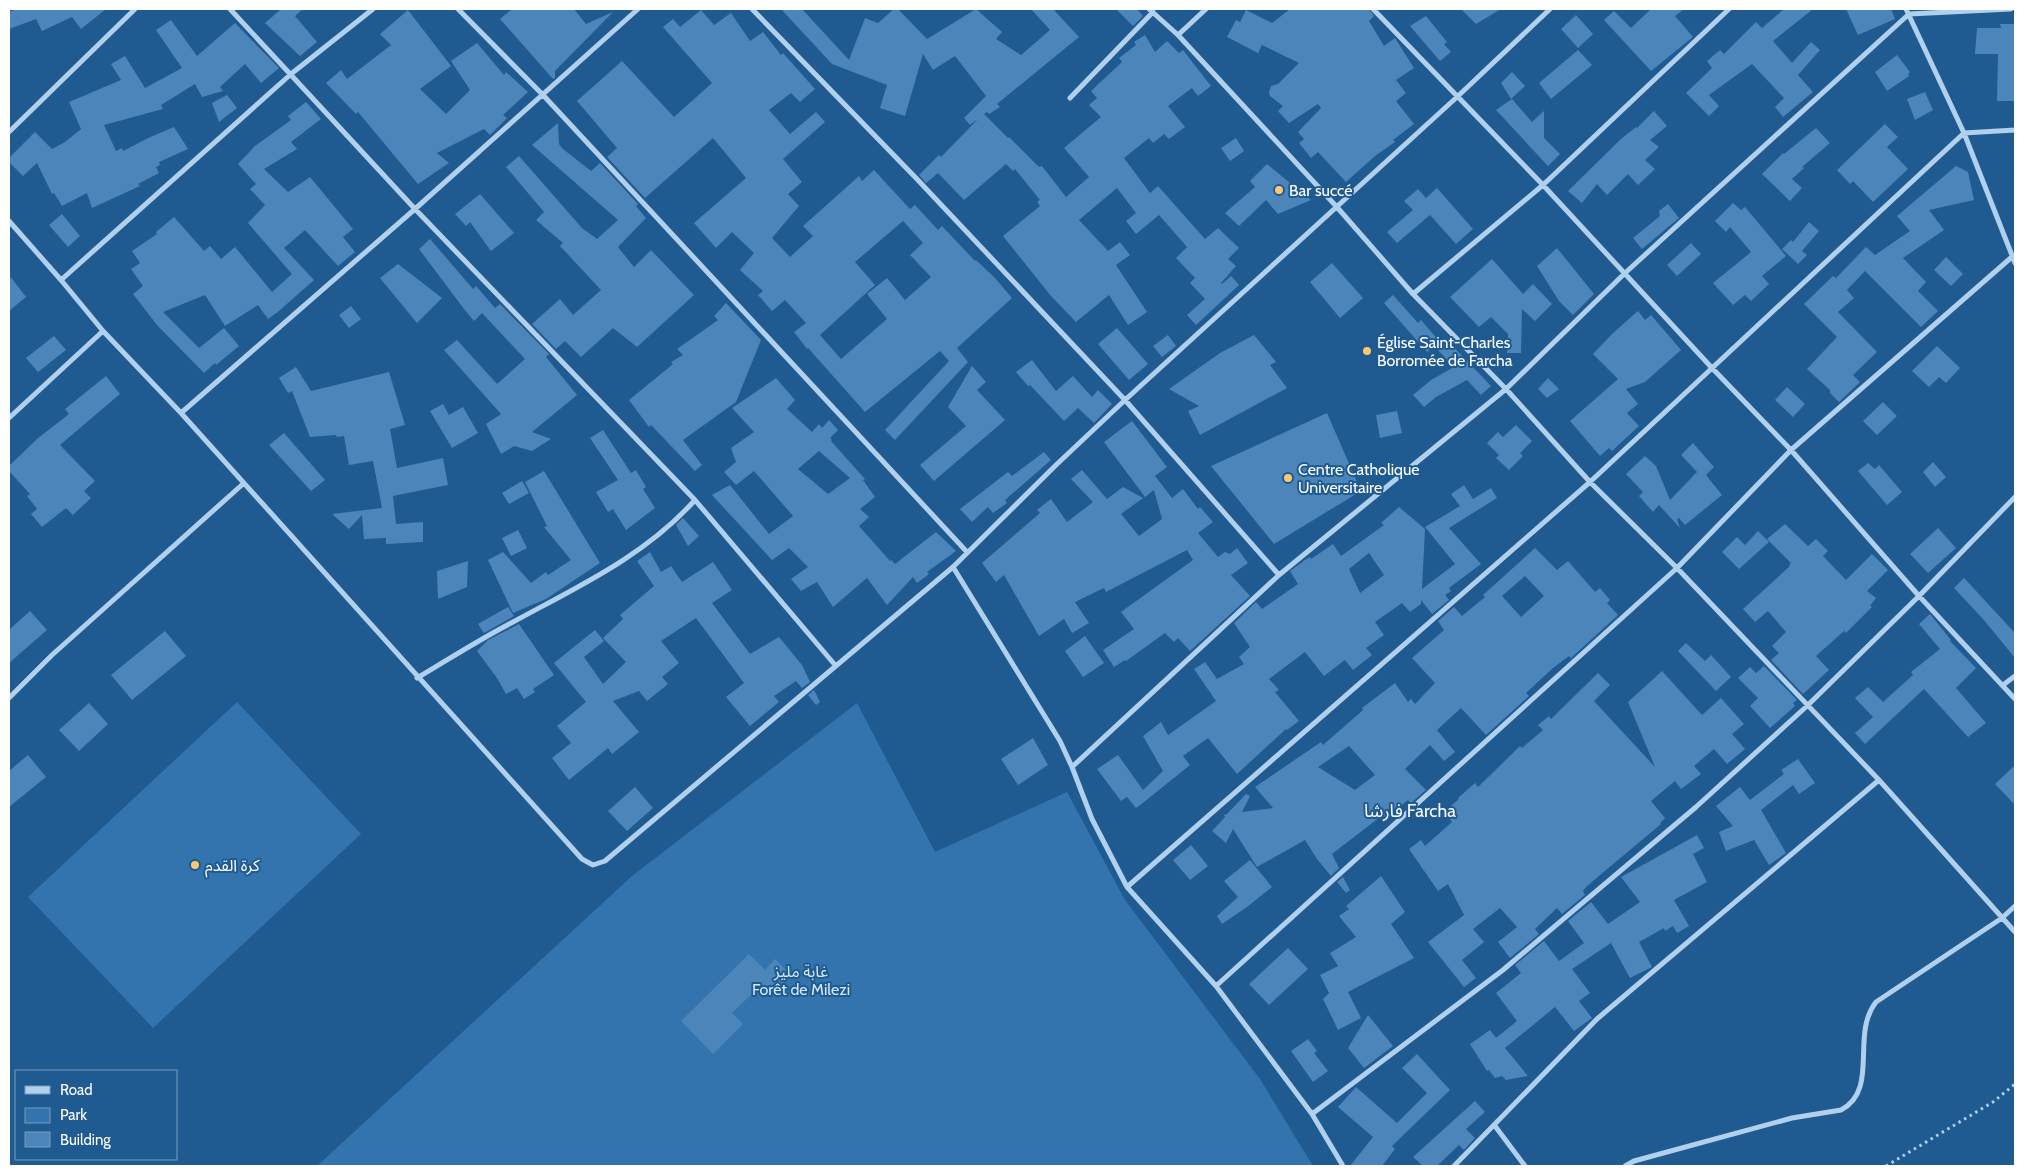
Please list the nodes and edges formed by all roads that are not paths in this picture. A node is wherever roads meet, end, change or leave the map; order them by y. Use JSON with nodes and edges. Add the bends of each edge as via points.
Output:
{"nodes":[{"id":1,"x":135,"y":9,"type":"edge"},
{"id":2,"x":230,"y":9,"type":"edge"},
{"id":3,"x":373,"y":9,"type":"edge"},
{"id":4,"x":458,"y":9,"type":"edge"},
{"id":5,"x":638,"y":9,"type":"edge"},
{"id":6,"x":752,"y":9,"type":"edge"},
{"id":7,"x":1206,"y":9,"type":"edge"},
{"id":8,"x":1373,"y":9,"type":"edge"},
{"id":9,"x":1550,"y":9,"type":"edge"},
{"id":10,"x":1729,"y":9,"type":"edge"},
{"id":11,"x":1906,"y":9,"type":"edge"},
{"id":12,"x":2011,"y":9,"type":"edge"},
{"id":13,"x":1151,"y":11,"type":"edge"},
{"id":14,"x":1909,"y":14,"type":"junction"},
{"id":15,"x":1178,"y":35,"type":"junction"},
{"id":16,"x":291,"y":74,"type":"junction"},
{"id":17,"x":543,"y":95,"type":"junction"},
{"id":18,"x":1457,"y":97,"type":"junction"},
{"id":19,"x":1070,"y":98,"type":"dead end"},
{"id":20,"x":2015,"y":130,"type":"edge"},
{"id":21,"x":9,"y":132,"type":"edge"},
{"id":22,"x":1964,"y":133,"type":"junction"},
{"id":23,"x":1543,"y":185,"type":"junction"},
{"id":24,"x":1336,"y":206,"type":"junction"},
{"id":25,"x":414,"y":209,"type":"junction"},
{"id":26,"x":9,"y":221,"type":"edge"},
{"id":27,"x":2014,"y":256,"type":"edge"},
{"id":28,"x":2015,"y":263,"type":"edge"},
{"id":29,"x":1624,"y":274,"type":"junction"},
{"id":30,"x":61,"y":280,"type":"junction"},
{"id":31,"x":1413,"y":294,"type":"junction"},
{"id":32,"x":103,"y":331,"type":"junction"},
{"id":33,"x":1712,"y":368,"type":"junction"},
{"id":34,"x":1506,"y":390,"type":"junction"},
{"id":35,"x":1125,"y":400,"type":"junction"},
{"id":36,"x":181,"y":413,"type":"junction"},
{"id":37,"x":9,"y":418,"type":"edge"},
{"id":38,"x":1792,"y":450,"type":"junction"},
{"id":39,"x":1590,"y":482,"type":"junction"},
{"id":40,"x":244,"y":483,"type":"junction"},
{"id":41,"x":2015,"y":497,"type":"edge"},
{"id":42,"x":695,"y":500,"type":"junction"},
{"id":43,"x":967,"y":552,"type":"junction"},
{"id":44,"x":952,"y":568,"type":"junction"},
{"id":45,"x":1677,"y":568,"type":"junction"},
{"id":46,"x":1279,"y":575,"type":"junction"},
{"id":47,"x":1919,"y":596,"type":"junction"},
{"id":48,"x":835,"y":665,"type":"junction"},
{"id":49,"x":2015,"y":676,"type":"edge"},
{"id":50,"x":417,"y":678,"type":"junction"},
{"id":51,"x":2003,"y":685,"type":"junction"},
{"id":52,"x":9,"y":698,"type":"edge"},
{"id":53,"x":2015,"y":699,"type":"edge"},
{"id":54,"x":1807,"y":706,"type":"junction"},
{"id":55,"x":1072,"y":767,"type":"junction"},
{"id":56,"x":1879,"y":780,"type":"junction"},
{"id":57,"x":1127,"y":887,"type":"junction"},
{"id":58,"x":2015,"y":906,"type":"edge"},
{"id":59,"x":2002,"y":918,"type":"junction"},
{"id":60,"x":2015,"y":932,"type":"edge"},
{"id":61,"x":1216,"y":986,"type":"junction"},
{"id":62,"x":1312,"y":1114,"type":"junction"},
{"id":63,"x":1495,"y":1126,"type":"junction"},
{"id":64,"x":1343,"y":1166,"type":"edge"},
{"id":65,"x":1454,"y":1166,"type":"edge"},
{"id":66,"x":1525,"y":1166,"type":"edge"},
{"id":67,"x":1625,"y":1166,"type":"edge"}],
"edges":[{"from":1,"to":21,"type":"street"},
{"from":2,"to":16,"type":"street"},
{"from":3,"to":16,"type":"street"},
{"from":4,"to":17,"type":"street"},
{"from":5,"to":17,"type":"street"},
{"from":6,"to":35,"type":"street"},
{"from":7,"to":15,"type":"street"},
{"from":8,"to":18,"type":"street"},
{"from":9,"to":18,"type":"street"},
{"from":10,"to":23,"type":"street"},
{"from":11,"to":14,"type":"street"},
{"from":12,"to":14,"type":"street"},
{"from":13,"to":15,"type":"street"},
{"from":13,"to":19,"type":"street"},
{"from":14,"to":22,"type":"street"},
{"from":14,"to":29,"type":"street"},
{"from":15,"to":24,"type":"street"},
{"from":16,"to":25,"type":"street"},
{"from":16,"to":30,"type":"street"},
{"from":17,"to":25,"type":"street"},
{"from":17,"to":43,"type":"street"},
{"from":18,"to":23,"type":"street"},
{"from":18,"to":24,"type":"street"},
{"from":20,"to":22,"type":"street"},
{"from":22,"to":27,"type":"street"},
{"from":22,"to":33,"type":"street"},
{"from":23,"to":29,"type":"street"},
{"from":23,"to":31,"type":"street"},
{"from":24,"to":31,"type":"street"},
{"from":24,"to":35,"type":"street"},
{"from":25,"to":36,"type":"street"},
{"from":25,"to":42,"type":"street"},
{"from":26,"to":30,"type":"street"},
{"from":27,"to":28,"type":"street"},
{"from":27,"to":38,"type":"street"},
{"from":29,"to":33,"type":"street"},
{"from":29,"to":34,"type":"street"},
{"from":30,"to":32,"type":"street"},
{"from":31,"to":34,"type":"street"},
{"from":32,"to":36,"type":"street"},
{"from":32,"to":37,"type":"street"},
{"from":33,"to":38,"type":"street"},
{"from":33,"to":39,"type":"street"},
{"from":34,"to":39,"type":"street"},
{"from":34,"to":46,"type":"street"},
{"from":35,"to":43,"type":"street"},
{"from":35,"to":46,"type":"street"},
{"from":36,"to":40,"type":"street"},
{"from":38,"to":45,"type":"street"},
{"from":38,"to":47,"type":"street"},
{"from":39,"to":45,"type":"street"},
{"from":39,"to":57,"type":"street"},
{"from":40,"to":50,"type":"street"},
{"from":40,"to":52,"type":"street","via":[[52,655]]},
{"from":41,"to":47,"type":"street"},
{"from":42,"to":48,"type":"street"},
{"from":42,"to":50,"type":"street","via":[[654,539],[606,572]]},
{"from":43,"to":44,"type":"street"},
{"from":44,"to":48,"type":"street"},
{"from":44,"to":55,"type":"street","via":[[1050,722]]},
{"from":45,"to":54,"type":"street"},
{"from":45,"to":61,"type":"street"},
{"from":46,"to":55,"type":"street"},
{"from":47,"to":51,"type":"street"},
{"from":47,"to":54,"type":"street"},
{"from":48,"to":50,"type":"street","via":[[605,861],[593,865],[582,859]]},
{"from":49,"to":51,"type":"street"},
{"from":51,"to":53,"type":"street"},
{"from":54,"to":56,"type":"street"},
{"from":54,"to":62,"type":"street","via":[[1696,807],[1503,970]]},
{"from":55,"to":57,"type":"street","via":[[1092,820]]},
{"from":56,"to":59,"type":"street"},
{"from":56,"to":63,"type":"street","via":[[1597,1019]]},
{"from":57,"to":61,"type":"street"},
{"from":58,"to":59,"type":"street"},
{"from":59,"to":60,"type":"street"},
{"from":59,"to":67,"type":"street","via":[[1876,1002],[1866,1018],[1863,1079],[1857,1095],[1848,1106],[1761,1126]]},
{"from":61,"to":62,"type":"street"},
{"from":62,"to":64,"type":"street"},
{"from":63,"to":65,"type":"street"},
{"from":63,"to":66,"type":"street"}]}
